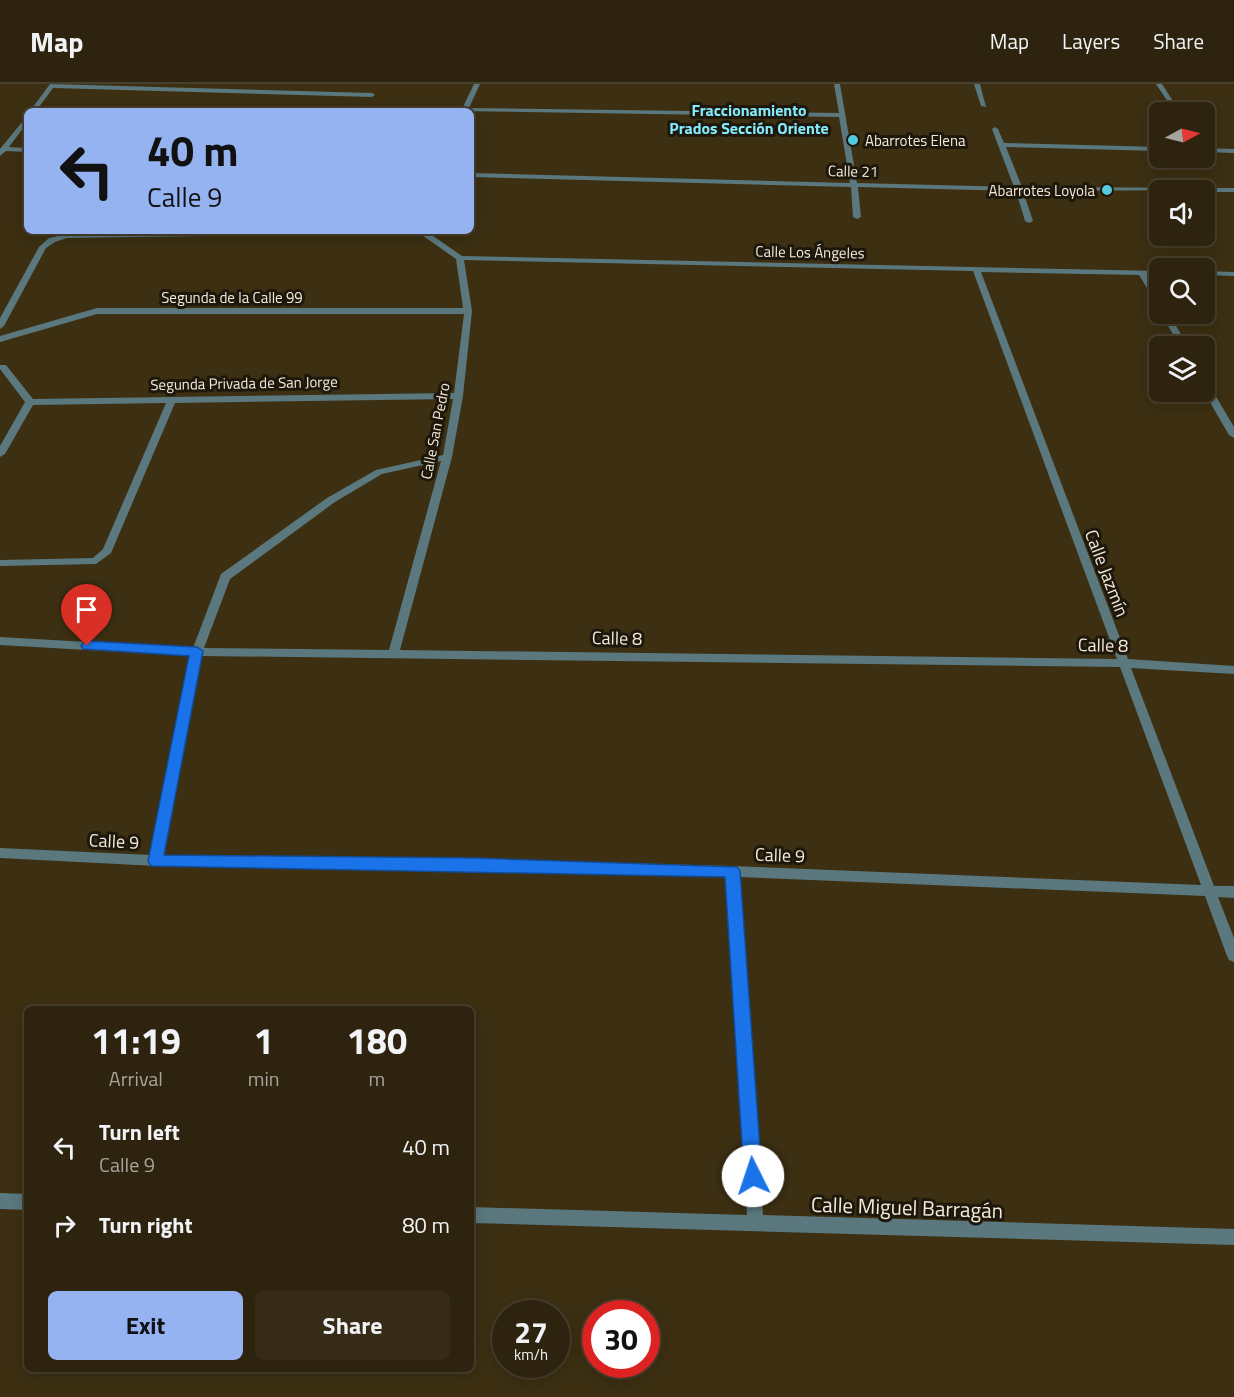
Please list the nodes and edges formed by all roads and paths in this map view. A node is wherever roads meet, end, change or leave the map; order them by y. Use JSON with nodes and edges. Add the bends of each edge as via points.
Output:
{"nodes":[{"id":1,"x":477,"y":84,"type":"edge"},
{"id":2,"x":837,"y":84,"type":"edge"},
{"id":3,"x":977,"y":84,"type":"edge"},
{"id":4,"x":1159,"y":84,"type":"edge"},
{"id":5,"x":52,"y":85,"type":"edge"},
{"id":6,"x":236,"y":87,"type":"edge"},
{"id":7,"x":372,"y":95,"type":"dead end"},
{"id":8,"x":1171,"y":102,"type":"edge"},
{"id":9,"x":984,"y":106,"type":"dead end"},
{"id":10,"x":35,"y":108,"type":"edge"},
{"id":11,"x":466,"y":108,"type":"edge"},
{"id":12,"x":474,"y":110,"type":"edge"},
{"id":13,"x":842,"y":115,"type":"junction"},
{"id":14,"x":24,"y":122,"type":"edge"},
{"id":15,"x":995,"y":129,"type":"dead end"},
{"id":16,"x":1002,"y":145,"type":"junction"},
{"id":17,"x":1149,"y":149,"type":"edge"},
{"id":18,"x":24,"y":150,"type":"edge"},
{"id":19,"x":1215,"y":150,"type":"edge"},
{"id":20,"x":1234,"y":151,"type":"edge"},
{"id":21,"x":2,"y":152,"type":"edge"},
{"id":22,"x":474,"y":175,"type":"edge"},
{"id":23,"x":854,"y":184,"type":"junction"},
{"id":24,"x":1019,"y":189,"type":"junction"},
{"id":25,"x":1234,"y":190,"type":"edge"},
{"id":26,"x":857,"y":217,"type":"dead end"},
{"id":27,"x":1029,"y":220,"type":"dead end"},
{"id":28,"x":209,"y":234,"type":"edge"},
{"id":29,"x":425,"y":234,"type":"edge"},
{"id":30,"x":460,"y":258,"type":"junction"},
{"id":31,"x":975,"y":269,"type":"junction"},
{"id":32,"x":1142,"y":273,"type":"junction"},
{"id":33,"x":1149,"y":273,"type":"edge"},
{"id":34,"x":1215,"y":273,"type":"edge"},
{"id":35,"x":1234,"y":274,"type":"edge"},
{"id":36,"x":1149,"y":285,"type":"edge"},
{"id":37,"x":468,"y":311,"type":"junction"},
{"id":38,"x":0,"y":326,"type":"edge"},
{"id":39,"x":0,"y":339,"type":"edge"},
{"id":40,"x":3,"y":367,"type":"dead end"},
{"id":41,"x":458,"y":396,"type":"junction"},
{"id":42,"x":172,"y":399,"type":"junction"},
{"id":43,"x":30,"y":402,"type":"junction"},
{"id":44,"x":1215,"y":402,"type":"edge"},
{"id":45,"x":1234,"y":435,"type":"edge"},
{"id":46,"x":0,"y":454,"type":"edge"},
{"id":47,"x":447,"y":457,"type":"junction"},
{"id":48,"x":0,"y":563,"type":"edge"},
{"id":49,"x":0,"y":641,"type":"edge"},
{"id":50,"x":197,"y":651,"type":"junction"},
{"id":51,"x":394,"y":653,"type":"junction"},
{"id":52,"x":1124,"y":663,"type":"junction"},
{"id":53,"x":1234,"y":670,"type":"edge"},
{"id":54,"x":0,"y":853,"type":"edge"},
{"id":55,"x":156,"y":861,"type":"junction"},
{"id":56,"x":732,"y":871,"type":"junction"},
{"id":57,"x":1210,"y":891,"type":"junction"},
{"id":58,"x":1234,"y":892,"type":"edge"},
{"id":59,"x":1234,"y":956,"type":"edge"},
{"id":60,"x":0,"y":1201,"type":"edge"},
{"id":61,"x":24,"y":1202,"type":"edge"},
{"id":62,"x":474,"y":1215,"type":"edge"},
{"id":63,"x":756,"y":1223,"type":"junction"},
{"id":64,"x":1234,"y":1237,"type":"edge"}],
"edges":[{"from":1,"to":11,"type":"street"},
{"from":2,"to":13,"type":"street"},
{"from":3,"to":9,"type":"street"},
{"from":4,"to":8,"type":"street"},
{"from":5,"to":6,"type":"street"},
{"from":5,"to":10,"type":"street"},
{"from":6,"to":7,"type":"street"},
{"from":12,"to":13,"type":"street"},
{"from":13,"to":23,"type":"street"},
{"from":14,"to":21,"type":"street"},
{"from":15,"to":16,"type":"street"},
{"from":16,"to":17,"type":"street"},
{"from":16,"to":24,"type":"street"},
{"from":18,"to":21,"type":"street"},
{"from":19,"to":20,"type":"street"},
{"from":22,"to":23,"type":"street","name":"Calle 21"},
{"from":23,"to":24,"type":"street","name":"Calle 21"},
{"from":23,"to":26,"type":"street"},
{"from":24,"to":25,"type":"street","name":"Calle 21"},
{"from":24,"to":27,"type":"street"},
{"from":28,"to":38,"type":"street","via":[[67,236],[52,240],[43,247]]},
{"from":29,"to":30,"type":"street"},
{"from":30,"to":31,"type":"street","name":"Calle Los Ángeles"},
{"from":30,"to":37,"type":"street","name":"Calle San Pedro"},
{"from":31,"to":32,"type":"street","name":"Calle Los Ángeles"},
{"from":31,"to":52,"type":"street","name":"Calle Jazmín"},
{"from":32,"to":33,"type":"street","name":"Calle Los Ángeles"},
{"from":32,"to":36,"type":"street"},
{"from":34,"to":35,"type":"street"},
{"from":37,"to":39,"type":"street","name":"Segunda de la Calle 99","via":[[97,311]]},
{"from":37,"to":41,"type":"street","name":"Calle San Pedro"},
{"from":40,"to":43,"type":"street"},
{"from":41,"to":42,"type":"street","name":"Segunda Privada de San Jorge"},
{"from":41,"to":47,"type":"street","name":"Calle San Pedro"},
{"from":42,"to":43,"type":"street","name":"Segunda Privada de San Jorge"},
{"from":42,"to":48,"type":"street","via":[[107,551],[96,561]]},
{"from":43,"to":46,"type":"street"},
{"from":44,"to":45,"type":"street"},
{"from":47,"to":50,"type":"street","via":[[379,472],[331,500],[225,577]]},
{"from":47,"to":51,"type":"street","name":"Calle San Pedro"},
{"from":49,"to":50,"type":"street","name":"Calle 8"},
{"from":50,"to":51,"type":"street","name":"Calle 8"},
{"from":50,"to":55,"type":"street"},
{"from":51,"to":52,"type":"street","name":"Calle 8"},
{"from":52,"to":53,"type":"street","name":"Calle 8"},
{"from":52,"to":57,"type":"street","name":"Calle Jazmín"},
{"from":54,"to":55,"type":"street","name":"Calle 9"},
{"from":55,"to":56,"type":"street","name":"Calle 9"},
{"from":56,"to":57,"type":"street","name":"Calle 9"},
{"from":56,"to":63,"type":"street"},
{"from":57,"to":58,"type":"street","name":"Calle 9"},
{"from":57,"to":59,"type":"street","name":"Calle Jazmín"},
{"from":60,"to":61,"type":"street"},
{"from":62,"to":63,"type":"street","name":"Calle Miguel Barragán"},
{"from":63,"to":64,"type":"street","name":"Calle Miguel Barragán"}]}
